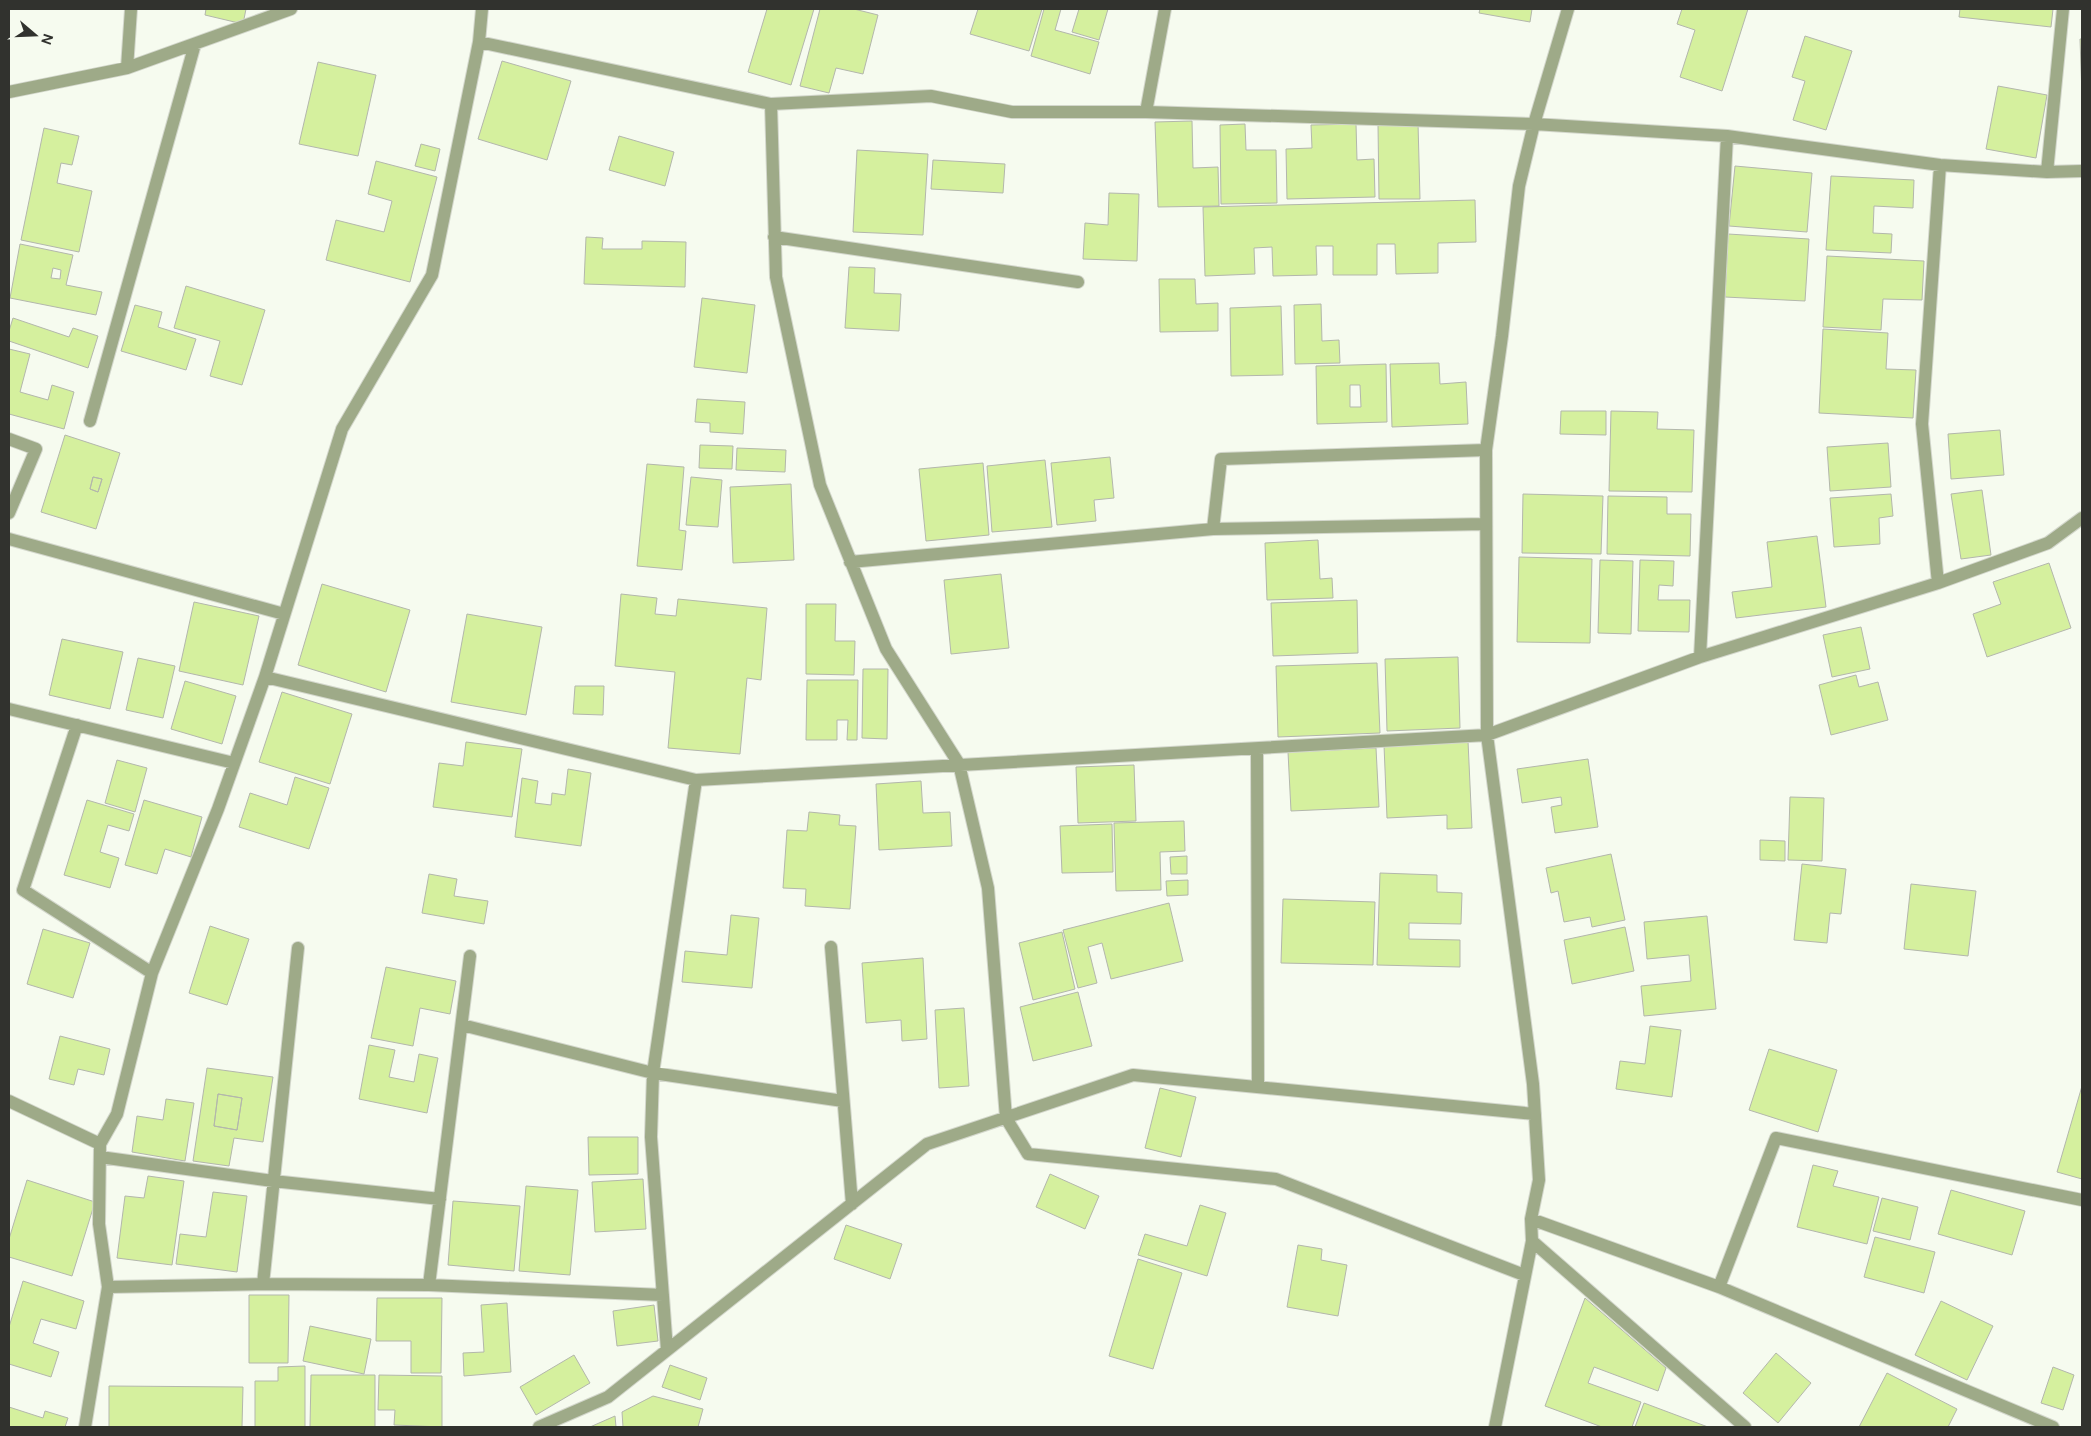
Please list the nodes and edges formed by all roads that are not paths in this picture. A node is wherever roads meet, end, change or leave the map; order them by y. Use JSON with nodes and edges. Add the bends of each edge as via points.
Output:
{"nodes":[{"id":1,"x":131,"y":9,"type":"edge"},
{"id":2,"x":291,"y":9,"type":"edge"},
{"id":3,"x":482,"y":9,"type":"edge"},
{"id":4,"x":1165,"y":9,"type":"edge"},
{"id":5,"x":1568,"y":9,"type":"edge"},
{"id":6,"x":2063,"y":9,"type":"edge"},
{"id":7,"x":479,"y":42,"type":"junction"},
{"id":8,"x":196,"y":44,"type":"junction"},
{"id":9,"x":127,"y":68,"type":"junction"},
{"id":10,"x":9,"y":92,"type":"edge"},
{"id":11,"x":771,"y":104,"type":"junction"},
{"id":12,"x":1146,"y":112,"type":"junction"},
{"id":13,"x":1534,"y":124,"type":"junction"},
{"id":14,"x":1727,"y":136,"type":"junction"},
{"id":15,"x":1940,"y":165,"type":"junction"},
{"id":16,"x":2082,"y":171,"type":"edge"},
{"id":17,"x":2047,"y":172,"type":"junction"},
{"id":18,"x":774,"y":237,"type":"junction"},
{"id":19,"x":1078,"y":282,"type":"dead end"},
{"id":20,"x":90,"y":421,"type":"dead end"},
{"id":21,"x":9,"y":439,"type":"edge"},
{"id":22,"x":1486,"y":450,"type":"junction"},
{"id":23,"x":9,"y":513,"type":"edge"},
{"id":24,"x":2082,"y":518,"type":"edge"},
{"id":25,"x":1485,"y":524,"type":"junction"},
{"id":26,"x":1213,"y":529,"type":"junction"},
{"id":27,"x":9,"y":539,"type":"edge"},
{"id":28,"x":850,"y":562,"type":"junction"},
{"id":29,"x":1938,"y":583,"type":"junction"},
{"id":30,"x":284,"y":614,"type":"junction"},
{"id":31,"x":1700,"y":657,"type":"junction"},
{"id":32,"x":265,"y":678,"type":"junction"},
{"id":33,"x":9,"y":709,"type":"edge"},
{"id":34,"x":77,"y":726,"type":"junction"},
{"id":35,"x":1487,"y":736,"type":"junction"},
{"id":36,"x":1257,"y":749,"type":"junction"},
{"id":37,"x":234,"y":763,"type":"junction"},
{"id":38,"x":959,"y":764,"type":"junction"},
{"id":39,"x":696,"y":780,"type":"junction"},
{"id":40,"x":831,"y":947,"type":"dead end"},
{"id":41,"x":298,"y":948,"type":"dead end"},
{"id":42,"x":470,"y":956,"type":"dead end"},
{"id":43,"x":152,"y":973,"type":"junction"},
{"id":44,"x":462,"y":1025,"type":"junction"},
{"id":45,"x":653,"y":1073,"type":"junction"},
{"id":46,"x":1258,"y":1087,"type":"junction"},
{"id":47,"x":9,"y":1101,"type":"edge"},
{"id":48,"x":843,"y":1101,"type":"junction"},
{"id":49,"x":1535,"y":1114,"type":"junction"},
{"id":50,"x":1006,"y":1118,"type":"junction"},
{"id":51,"x":100,"y":1151,"type":"junction"},
{"id":52,"x":273,"y":1181,"type":"junction"},
{"id":53,"x":440,"y":1199,"type":"junction"},
{"id":54,"x":2082,"y":1200,"type":"edge"},
{"id":55,"x":852,"y":1204,"type":"junction"},
{"id":56,"x":1532,"y":1219,"type":"junction"},
{"id":57,"x":1532,"y":1241,"type":"junction"},
{"id":58,"x":1524,"y":1275,"type":"junction"},
{"id":59,"x":262,"y":1284,"type":"junction"},
{"id":60,"x":429,"y":1285,"type":"junction"},
{"id":61,"x":108,"y":1287,"type":"junction"},
{"id":62,"x":1719,"y":1287,"type":"junction"},
{"id":63,"x":663,"y":1295,"type":"junction"},
{"id":64,"x":667,"y":1350,"type":"junction"},
{"id":65,"x":85,"y":1427,"type":"edge"},
{"id":66,"x":539,"y":1427,"type":"edge"},
{"id":67,"x":1495,"y":1427,"type":"edge"},
{"id":68,"x":1745,"y":1427,"type":"edge"},
{"id":69,"x":2053,"y":1427,"type":"edge"}],
"edges":[{"from":1,"to":9,"type":"street"},
{"from":2,"to":8,"type":"street"},
{"from":3,"to":7,"type":"street"},
{"from":4,"to":12,"type":"street"},
{"from":5,"to":13,"type":"street"},
{"from":6,"to":17,"type":"street"},
{"from":7,"to":11,"type":"street"},
{"from":7,"to":30,"type":"street","via":[[432,275],[342,429]]},
{"from":8,"to":9,"type":"street"},
{"from":8,"to":20,"type":"street"},
{"from":9,"to":10,"type":"street"},
{"from":11,"to":12,"type":"street","via":[[931,96],[1012,112]]},
{"from":11,"to":18,"type":"street"},
{"from":12,"to":13,"type":"street"},
{"from":13,"to":14,"type":"street"},
{"from":13,"to":22,"type":"street","via":[[1519,186]]},
{"from":14,"to":15,"type":"street"},
{"from":14,"to":31,"type":"street"},
{"from":15,"to":17,"type":"street"},
{"from":15,"to":29,"type":"street","via":[[1922,424]]},
{"from":16,"to":17,"type":"street"},
{"from":18,"to":19,"type":"street"},
{"from":18,"to":28,"type":"street","via":[[776,277],[820,485]]},
{"from":21,"to":23,"type":"street","via":[[36,449]]},
{"from":22,"to":25,"type":"street"},
{"from":22,"to":26,"type":"street","via":[[1221,459]]},
{"from":24,"to":29,"type":"street","via":[[2048,544]]},
{"from":25,"to":26,"type":"street"},
{"from":25,"to":35,"type":"street"},
{"from":26,"to":28,"type":"street"},
{"from":27,"to":30,"type":"street"},
{"from":28,"to":38,"type":"street","via":[[886,649]]},
{"from":29,"to":31,"type":"street"},
{"from":30,"to":32,"type":"street"},
{"from":31,"to":35,"type":"street"},
{"from":32,"to":37,"type":"street"},
{"from":32,"to":39,"type":"street"},
{"from":33,"to":34,"type":"street"},
{"from":34,"to":37,"type":"street"},
{"from":34,"to":43,"type":"street","via":[[23,890]]},
{"from":35,"to":36,"type":"street"},
{"from":35,"to":49,"type":"street"},
{"from":36,"to":38,"type":"street"},
{"from":36,"to":46,"type":"street"},
{"from":37,"to":43,"type":"street"},
{"from":38,"to":39,"type":"street"},
{"from":38,"to":50,"type":"street","via":[[988,888]]},
{"from":39,"to":45,"type":"street"},
{"from":40,"to":48,"type":"street"},
{"from":41,"to":52,"type":"street"},
{"from":42,"to":44,"type":"street"},
{"from":43,"to":51,"type":"street","via":[[117,1114]]},
{"from":44,"to":45,"type":"street"},
{"from":44,"to":53,"type":"street"},
{"from":45,"to":48,"type":"street"},
{"from":45,"to":63,"type":"street","via":[[651,1137]]},
{"from":46,"to":49,"type":"street"},
{"from":46,"to":50,"type":"street","via":[[1133,1075]]},
{"from":47,"to":51,"type":"street"},
{"from":48,"to":55,"type":"street"},
{"from":49,"to":56,"type":"street","via":[[1538,1180]]},
{"from":50,"to":55,"type":"street","via":[[927,1144]]},
{"from":50,"to":58,"type":"street","via":[[1028,1154],[1276,1179]]},
{"from":51,"to":52,"type":"street"},
{"from":51,"to":61,"type":"street","via":[[99,1224]]},
{"from":52,"to":53,"type":"street"},
{"from":52,"to":59,"type":"street"},
{"from":53,"to":60,"type":"street"},
{"from":54,"to":62,"type":"street","via":[[1776,1138]]},
{"from":55,"to":64,"type":"street"},
{"from":56,"to":57,"type":"street"},
{"from":56,"to":62,"type":"street"},
{"from":57,"to":58,"type":"street"},
{"from":57,"to":68,"type":"street"},
{"from":58,"to":67,"type":"street"},
{"from":59,"to":60,"type":"street"},
{"from":59,"to":61,"type":"street"},
{"from":60,"to":63,"type":"street"},
{"from":61,"to":65,"type":"street"},
{"from":62,"to":69,"type":"street"},
{"from":63,"to":64,"type":"street"},
{"from":64,"to":66,"type":"street","via":[[608,1397]]}]}
